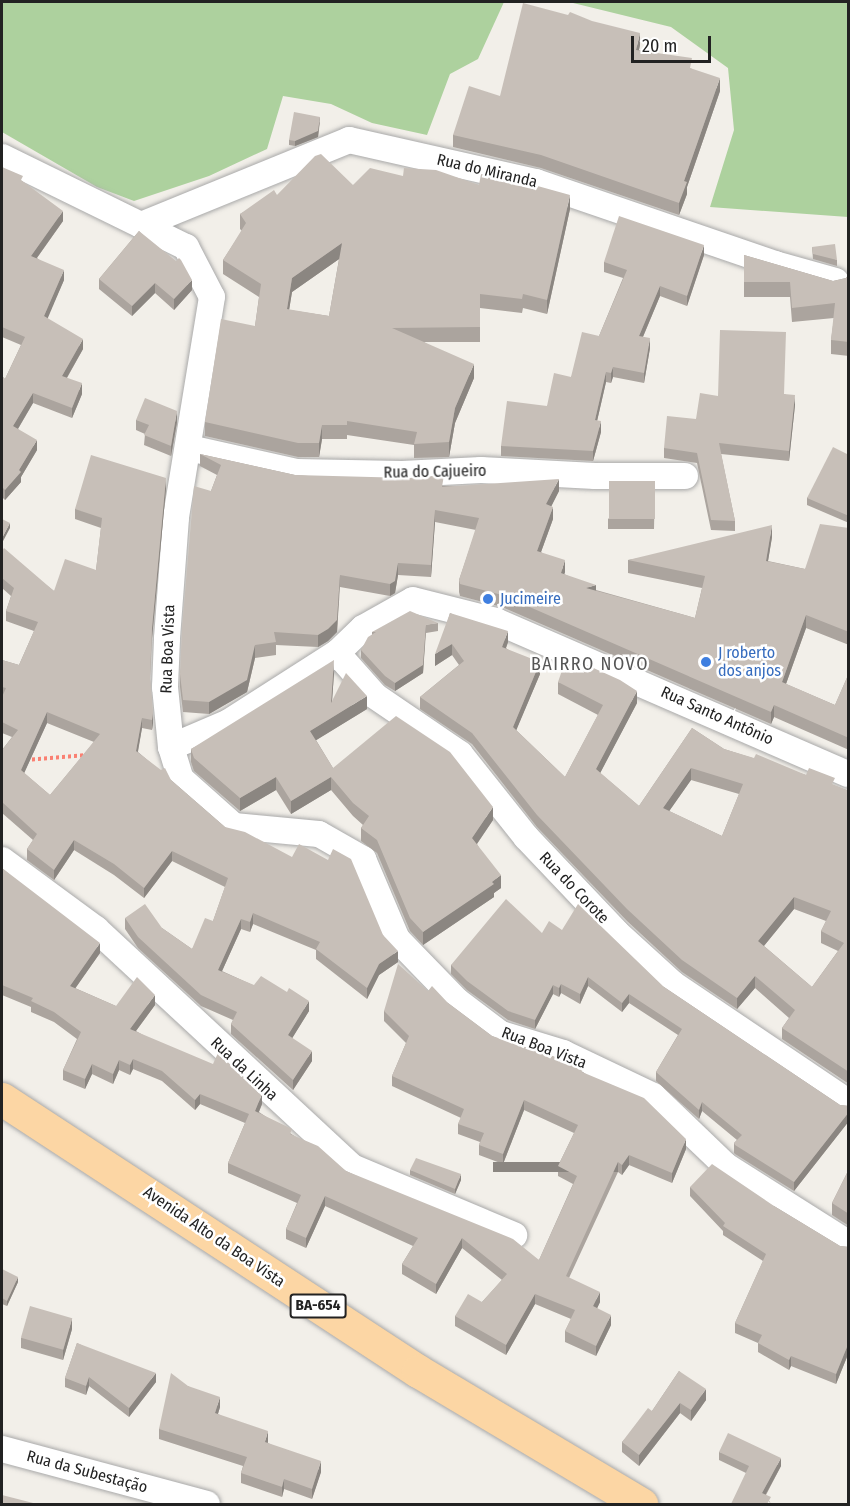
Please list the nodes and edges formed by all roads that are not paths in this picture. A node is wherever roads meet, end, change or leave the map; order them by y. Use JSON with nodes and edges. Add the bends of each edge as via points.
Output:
{"nodes":[{"id":1,"x":2,"y":157,"type":"edge"},
{"id":2,"x":141,"y":225,"type":"junction"},
{"id":3,"x":836,"y":281,"type":"edge"},
{"id":4,"x":189,"y":448,"type":"junction"},
{"id":5,"x":685,"y":476,"type":"dead end"},
{"id":6,"x":337,"y":653,"type":"junction"},
{"id":7,"x":171,"y":747,"type":"junction"},
{"id":8,"x":849,"y":774,"type":"edge"},
{"id":9,"x":2,"y":860,"type":"edge"},
{"id":10,"x":2,"y":1099,"type":"edge"},
{"id":11,"x":843,"y":1099,"type":"edge"},
{"id":12,"x":513,"y":1235,"type":"dead end"},
{"id":13,"x":849,"y":1242,"type":"edge"},
{"id":14,"x":2,"y":1449,"type":"edge"},
{"id":15,"x":207,"y":1504,"type":"edge"},
{"id":16,"x":641,"y":1504,"type":"edge"}],
"edges":[{"from":1,"to":2,"type":"street","name":"Rua Boa Vista"},
{"from":2,"to":3,"type":"street","name":"Rua do Miranda","via":[[349,140],[536,182]]},
{"from":2,"to":4,"type":"street","name":"Rua Boa Vista","via":[[186,247],[212,297]]},
{"from":4,"to":5,"type":"street","name":"Rua do Cajueiro","via":[[296,472],[402,474],[481,470]]},
{"from":4,"to":7,"type":"street","name":"Rua Boa Vista","via":[[176,518],[167,639],[165,687]]},
{"from":6,"to":7,"type":"street","name":"Rua Santo Antônio","via":[[229,722]]},
{"from":6,"to":8,"type":"street","name":"Rua Santo Antônio","via":[[363,628],[413,600],[495,621]]},
{"from":6,"to":11,"type":"street","name":"Rua do Corote","via":[[375,696],[460,754],[526,837],[616,932],[673,984]]},
{"from":7,"to":13,"type":"street","name":"Rua Boa Vista","via":[[181,779],[234,826],[319,834],[363,859],[397,939],[457,1001],[501,1034],[563,1053],[653,1096],[726,1166]]},
{"from":9,"to":12,"type":"street","name":"Rua da Linha","via":[[96,930],[352,1167]]},
{"from":10,"to":16,"type":"main road","name":"Avenida Alto da Boa Vista","number":"BA-654","via":[[418,1371]]},
{"from":14,"to":15,"type":"street","name":"Rua da Subestação"}]}
